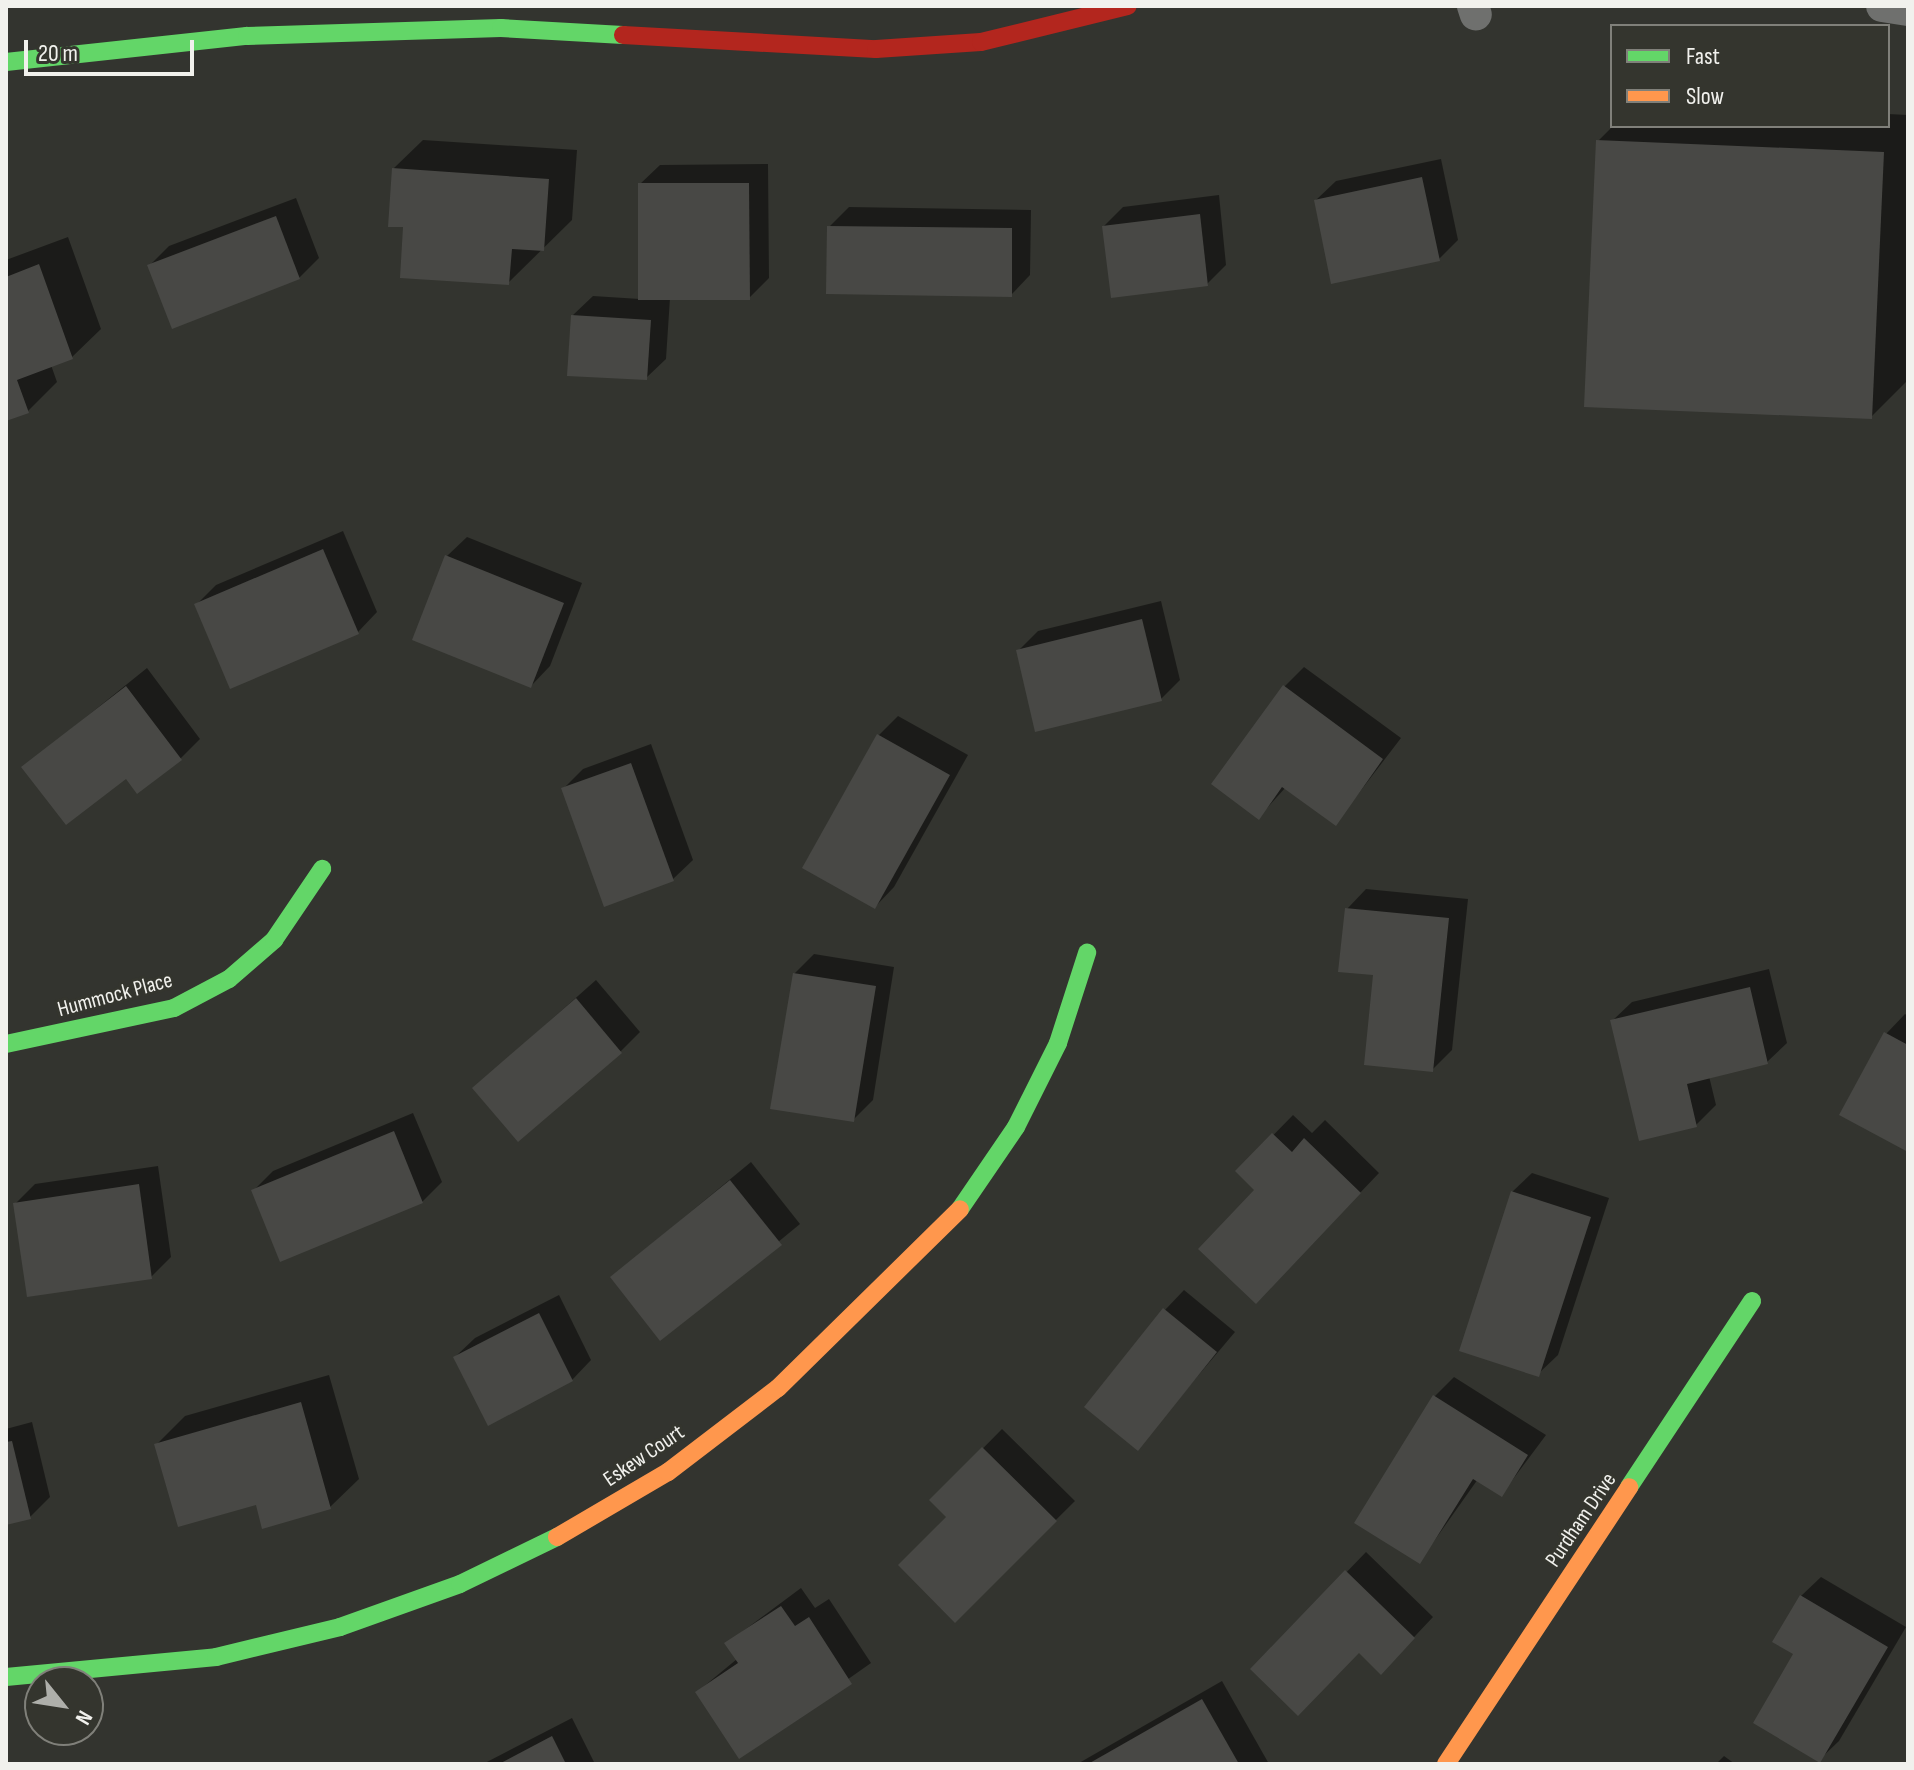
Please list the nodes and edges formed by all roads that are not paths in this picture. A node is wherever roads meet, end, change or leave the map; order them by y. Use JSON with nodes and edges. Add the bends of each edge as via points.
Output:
{"nodes":[{"id":1,"x":1128,"y":6,"type":"edge"},
{"id":2,"x":1882,"y":6,"type":"edge"},
{"id":3,"x":1908,"y":10,"type":"edge"},
{"id":4,"x":6,"y":62,"type":"edge"},
{"id":5,"x":322,"y":869,"type":"dead end"},
{"id":6,"x":1087,"y":953,"type":"dead end"},
{"id":7,"x":6,"y":1044,"type":"edge"},
{"id":8,"x":1752,"y":1301,"type":"dead end"},
{"id":9,"x":6,"y":1677,"type":"edge"},
{"id":10,"x":1446,"y":1764,"type":"edge"}],
"edges":[{"from":1,"to":4,"type":"street","via":[[981,42],[876,49],[501,28],[247,36]]},
{"from":2,"to":3,"type":"lane"},
{"from":5,"to":7,"type":"street","name":"Hummock Place","via":[[274,940],[229,979],[174,1008]]},
{"from":6,"to":9,"type":"street","name":"Eskew Court","via":[[1051,1057],[1016,1127],[962,1206],[858,1316],[668,1472],[575,1529],[460,1584],[340,1627],[216,1657]]},
{"from":8,"to":10,"type":"street","name":"Purdham Drive"}]}
